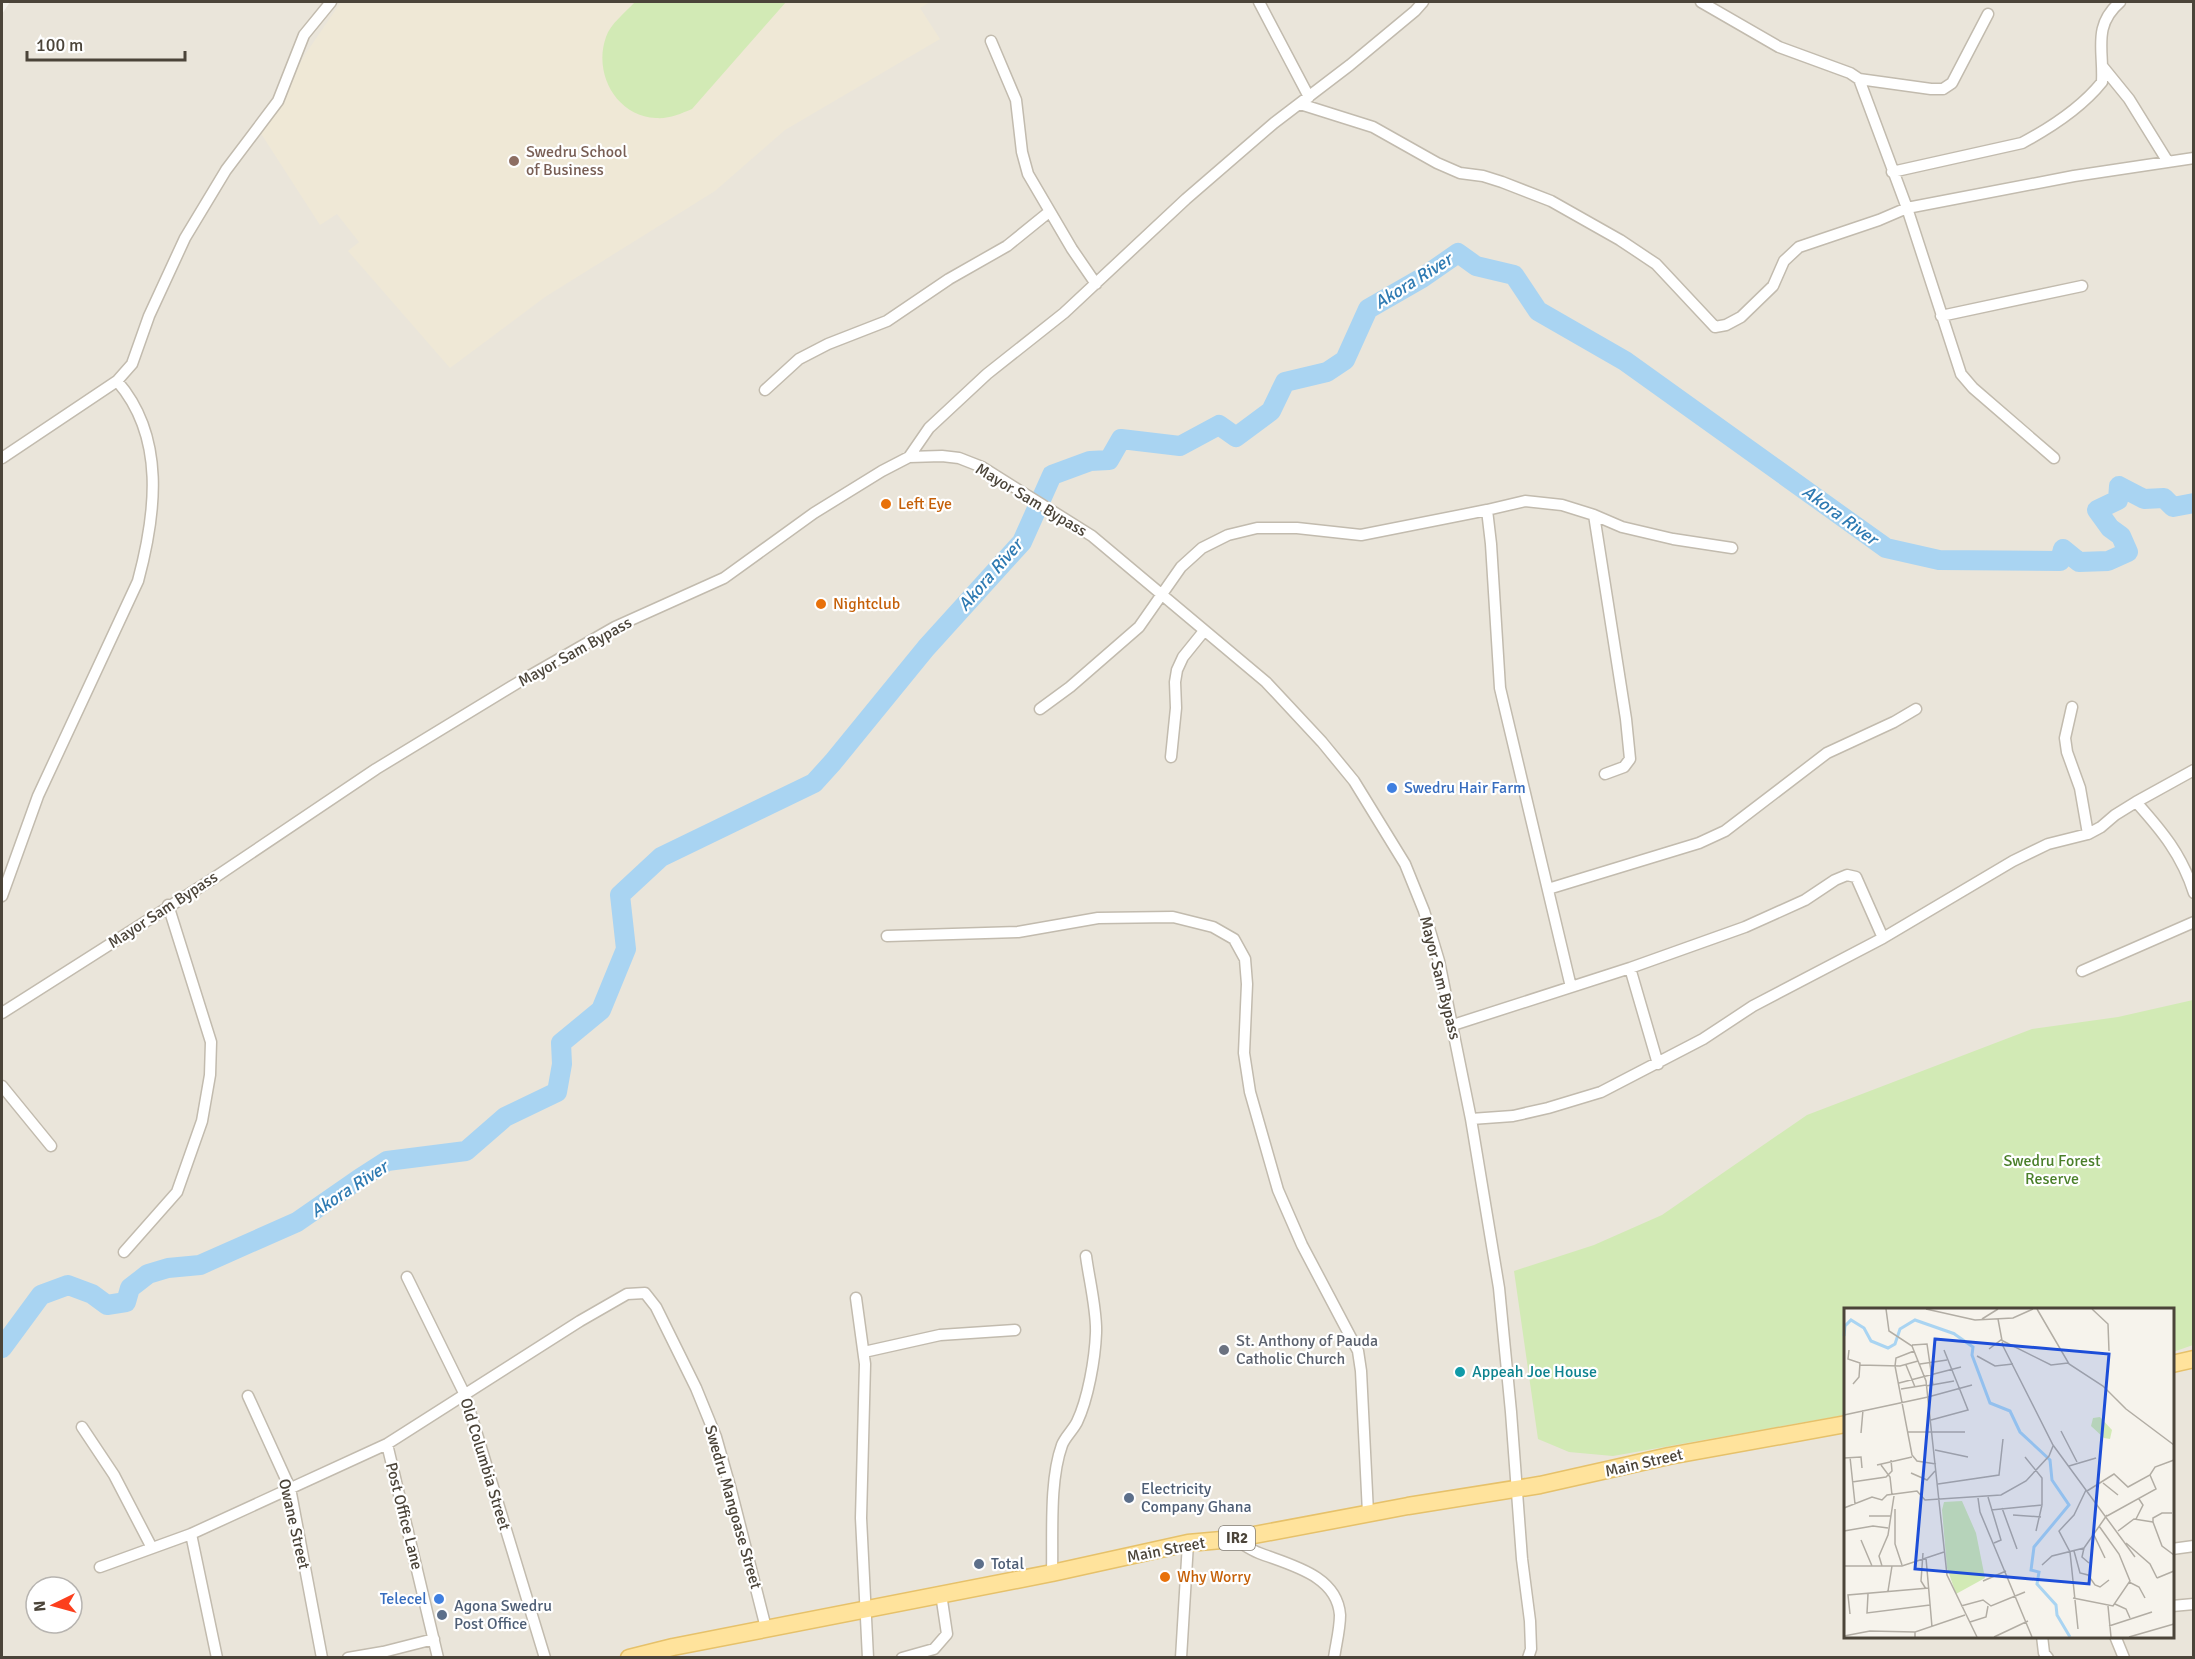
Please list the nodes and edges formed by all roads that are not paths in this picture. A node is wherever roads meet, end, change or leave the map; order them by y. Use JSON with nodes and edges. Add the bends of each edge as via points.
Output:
{"nodes":[{"id":1,"x":331,"y":2,"type":"edge"},
{"id":2,"x":1258,"y":2,"type":"edge"},
{"id":3,"x":1423,"y":2,"type":"edge"},
{"id":4,"x":2120,"y":2,"type":"edge"},
{"id":5,"x":1709,"y":4,"type":"edge"},
{"id":6,"x":1989,"y":14,"type":"dead end"},
{"id":7,"x":991,"y":41,"type":"dead end"},
{"id":8,"x":2103,"y":67,"type":"junction"},
{"id":9,"x":1859,"y":79,"type":"junction"},
{"id":10,"x":1309,"y":97,"type":"junction"},
{"id":11,"x":1300,"y":104,"type":"junction"},
{"id":12,"x":2193,"y":158,"type":"edge"},
{"id":13,"x":2168,"y":162,"type":"junction"},
{"id":14,"x":1892,"y":172,"type":"junction"},
{"id":15,"x":1907,"y":208,"type":"junction"},
{"id":16,"x":1049,"y":212,"type":"junction"},
{"id":17,"x":1096,"y":284,"type":"junction"},
{"id":18,"x":2082,"y":286,"type":"dead end"},
{"id":19,"x":1941,"y":316,"type":"junction"},
{"id":20,"x":117,"y":381,"type":"junction"},
{"id":21,"x":765,"y":390,"type":"dead end"},
{"id":22,"x":909,"y":457,"type":"junction"},
{"id":23,"x":2,"y":458,"type":"edge"},
{"id":24,"x":2054,"y":458,"type":"dead end"},
{"id":25,"x":1486,"y":510,"type":"junction"},
{"id":26,"x":1594,"y":514,"type":"junction"},
{"id":27,"x":1732,"y":548,"type":"dead end"},
{"id":28,"x":1162,"y":594,"type":"junction"},
{"id":29,"x":1204,"y":632,"type":"junction"},
{"id":30,"x":2072,"y":707,"type":"dead end"},
{"id":31,"x":1916,"y":708,"type":"dead end"},
{"id":32,"x":1040,"y":709,"type":"dead end"},
{"id":33,"x":1171,"y":757,"type":"dead end"},
{"id":34,"x":2193,"y":770,"type":"edge"},
{"id":35,"x":1605,"y":774,"type":"dead end"},
{"id":36,"x":2136,"y":802,"type":"junction"},
{"id":37,"x":2088,"y":834,"type":"junction"},
{"id":38,"x":1548,"y":890,"type":"junction"},
{"id":39,"x":2193,"y":893,"type":"edge"},
{"id":40,"x":2,"y":896,"type":"edge"},
{"id":41,"x":168,"y":905,"type":"junction"},
{"id":42,"x":2193,"y":922,"type":"edge"},
{"id":43,"x":887,"y":936,"type":"dead end"},
{"id":44,"x":1883,"y":938,"type":"junction"},
{"id":45,"x":1630,"y":968,"type":"junction"},
{"id":46,"x":2082,"y":971,"type":"dead end"},
{"id":47,"x":1571,"y":987,"type":"junction"},
{"id":48,"x":2,"y":1013,"type":"edge"},
{"id":49,"x":1452,"y":1024,"type":"junction"},
{"id":50,"x":1658,"y":1064,"type":"junction"},
{"id":51,"x":2,"y":1086,"type":"edge"},
{"id":52,"x":1471,"y":1119,"type":"junction"},
{"id":53,"x":51,"y":1146,"type":"dead end"},
{"id":54,"x":124,"y":1252,"type":"dead end"},
{"id":55,"x":1086,"y":1256,"type":"dead end"},
{"id":56,"x":407,"y":1277,"type":"dead end"},
{"id":57,"x":856,"y":1298,"type":"dead end"},
{"id":58,"x":1015,"y":1330,"type":"dead end"},
{"id":59,"x":864,"y":1352,"type":"junction"},
{"id":60,"x":2193,"y":1359,"type":"edge"},
{"id":61,"x":2174,"y":1364,"type":"edge"},
{"id":62,"x":465,"y":1395,"type":"junction"},
{"id":63,"x":248,"y":1396,"type":"dead end"},
{"id":64,"x":1844,"y":1424,"type":"edge"},
{"id":65,"x":82,"y":1427,"type":"dead end"},
{"id":66,"x":387,"y":1444,"type":"junction"},
{"id":67,"x":290,"y":1488,"type":"junction"},
{"id":68,"x":1516,"y":1488,"type":"junction"},
{"id":69,"x":1368,"y":1514,"type":"junction"},
{"id":70,"x":190,"y":1534,"type":"junction"},
{"id":71,"x":1233,"y":1539,"type":"junction"},
{"id":72,"x":1188,"y":1543,"type":"junction"},
{"id":73,"x":2193,"y":1546,"type":"edge"},
{"id":74,"x":152,"y":1548,"type":"junction"},
{"id":75,"x":2174,"y":1549,"type":"edge"},
{"id":76,"x":100,"y":1567,"type":"dead end"},
{"id":77,"x":1052,"y":1573,"type":"junction"},
{"id":78,"x":941,"y":1594,"type":"junction"},
{"id":79,"x":2193,"y":1604,"type":"edge"},
{"id":80,"x":2174,"y":1606,"type":"edge"},
{"id":81,"x":864,"y":1609,"type":"junction"},
{"id":82,"x":766,"y":1628,"type":"junction"},
{"id":83,"x":2042,"y":1638,"type":"edge"},
{"id":84,"x":2116,"y":1638,"type":"edge"},
{"id":85,"x":434,"y":1639,"type":"junction"},
{"id":86,"x":217,"y":1658,"type":"edge"},
{"id":87,"x":322,"y":1658,"type":"edge"},
{"id":88,"x":348,"y":1658,"type":"edge"},
{"id":89,"x":438,"y":1658,"type":"edge"},
{"id":90,"x":545,"y":1658,"type":"edge"},
{"id":91,"x":629,"y":1658,"type":"edge"},
{"id":92,"x":868,"y":1658,"type":"edge"},
{"id":93,"x":902,"y":1658,"type":"edge"},
{"id":94,"x":1181,"y":1658,"type":"edge"},
{"id":95,"x":1334,"y":1658,"type":"edge"},
{"id":96,"x":1528,"y":1658,"type":"edge"},
{"id":97,"x":2048,"y":1658,"type":"edge"},
{"id":98,"x":2124,"y":1658,"type":"edge"}],
"edges":[{"from":1,"to":20,"type":"street","via":[[304,34],[278,101],[226,170],[185,238],[132,364]]},
{"from":2,"to":10,"type":"street"},
{"from":3,"to":10,"type":"street"},
{"from":4,"to":8,"type":"street","via":[[2106,17],[2100,34]]},
{"from":5,"to":9,"type":"street","via":[[1779,46]]},
{"from":6,"to":9,"type":"street","via":[[1952,83],[1943,89]]},
{"from":7,"to":16,"type":"street","via":[[1016,100],[1028,174]]},
{"from":8,"to":13,"type":"street","via":[[2129,99]]},
{"from":8,"to":14,"type":"street","via":[[2102,82],[2091,95],[2022,143]]},
{"from":9,"to":14,"type":"street"},
{"from":10,"to":11,"type":"street"},
{"from":11,"to":15,"type":"street","via":[[1373,128],[1460,173],[1502,182],[1551,201],[1656,264],[1715,327],[1742,317],[1773,286],[1784,261],[1799,247]]},
{"from":11,"to":17,"type":"street","via":[[1186,199]]},
{"from":12,"to":13,"type":"street"},
{"from":13,"to":15,"type":"street"},
{"from":14,"to":15,"type":"street"},
{"from":15,"to":19,"type":"street"},
{"from":16,"to":17,"type":"street"},
{"from":16,"to":21,"type":"street","via":[[1007,246],[886,321],[799,360]]},
{"from":17,"to":22,"type":"street","via":[[952,406],[929,428]]},
{"from":18,"to":19,"type":"street"},
{"from":19,"to":24,"type":"street","via":[[1961,374]]},
{"from":20,"to":23,"type":"street"},
{"from":20,"to":40,"type":"street","via":[[148,436],[153,512],[148,546],[138,580],[38,796]]},
{"from":22,"to":28,"type":"street","name":"Mayor Sam Bypass","via":[[959,458],[982,468],[1092,536]]},
{"from":22,"to":41,"type":"street","name":"Mayor Sam Bypass","via":[[814,513],[724,578],[615,627],[519,682],[376,769]]},
{"from":25,"to":26,"type":"street","via":[[1525,501]]},
{"from":25,"to":28,"type":"street","via":[[1361,535],[1297,528],[1257,528],[1228,535],[1202,548],[1181,567]]},
{"from":25,"to":38,"type":"street","via":[[1500,688]]},
{"from":26,"to":27,"type":"street","via":[[1622,527]]},
{"from":26,"to":35,"type":"street","via":[[1630,759],[1624,767]]},
{"from":28,"to":29,"type":"street","name":"Mayor Sam Bypass"},
{"from":28,"to":32,"type":"street","via":[[1139,627],[1117,648]]},
{"from":29,"to":33,"type":"street","via":[[1176,670]]},
{"from":29,"to":49,"type":"street","name":"Mayor Sam Bypass","via":[[1266,682],[1354,781],[1405,864],[1424,911]]},
{"from":30,"to":37,"type":"street","via":[[2065,738]]},
{"from":31,"to":38,"type":"street","via":[[1827,753],[1725,831],[1699,843]]},
{"from":34,"to":36,"type":"street"},
{"from":36,"to":37,"type":"street"},
{"from":36,"to":39,"type":"street","via":[[2165,835]]},
{"from":37,"to":44,"type":"street","via":[[2048,844],[2013,861]]},
{"from":38,"to":47,"type":"street"},
{"from":41,"to":48,"type":"street","name":"Mayor Sam Bypass"},
{"from":41,"to":54,"type":"street","via":[[211,1042],[210,1075],[202,1121],[177,1192]]},
{"from":42,"to":46,"type":"street"},
{"from":43,"to":69,"type":"street","via":[[1018,932],[1098,918],[1173,917],[1213,927],[1234,939],[1245,959],[1244,1053],[1250,1092],[1278,1190],[1358,1351]]},
{"from":44,"to":45,"type":"street","via":[[1856,878],[1847,875],[1779,914]]},
{"from":44,"to":50,"type":"street","via":[[1753,1006]]},
{"from":45,"to":47,"type":"street"},
{"from":45,"to":50,"type":"street"},
{"from":47,"to":49,"type":"street"},
{"from":49,"to":52,"type":"street","name":"Mayor Sam Bypass"},
{"from":50,"to":52,"type":"street","via":[[1602,1092],[1513,1116]]},
{"from":51,"to":53,"type":"street"},
{"from":52,"to":68,"type":"street","name":"Mayor Sam Bypass","via":[[1499,1288]]},
{"from":55,"to":77,"type":"street","via":[[1096,1332],[1082,1409],[1062,1444],[1053,1494]]},
{"from":56,"to":62,"type":"street","name":"Old Columbia Street"},
{"from":57,"to":59,"type":"street"},
{"from":58,"to":59,"type":"street","via":[[940,1335]]},
{"from":59,"to":81,"type":"street"},
{"from":60,"to":61,"type":"main road"},
{"from":62,"to":66,"type":"street"},
{"from":62,"to":82,"type":"street","name":"Swedru Mangoase Street","via":[[627,1294],[645,1293],[656,1307],[716,1437]]},
{"from":62,"to":90,"type":"street","name":"Old Columbia Street"},
{"from":63,"to":67,"type":"street","name":"Owane Street"},
{"from":64,"to":68,"type":"main road","name":"Main Street","number":"IR2"},
{"from":65,"to":74,"type":"street","via":[[114,1475]]},
{"from":66,"to":67,"type":"street"},
{"from":66,"to":85,"type":"street","name":"Post Office Lane"},
{"from":67,"to":70,"type":"street"},
{"from":67,"to":87,"type":"street","name":"Owane Street"},
{"from":68,"to":69,"type":"main road","name":"Main Street","number":"IR2"},
{"from":68,"to":96,"type":"street","name":"Mayor Sam Bypass","via":[[1530,1621]]},
{"from":69,"to":71,"type":"main road","name":"Main Street","number":"IR2"},
{"from":70,"to":74,"type":"street"},
{"from":70,"to":86,"type":"street"},
{"from":71,"to":72,"type":"main road","name":"Main Street","number":"IR2"},
{"from":71,"to":95,"type":"street","via":[[1296,1565],[1328,1586],[1340,1616]]},
{"from":72,"to":77,"type":"main road","name":"Main Street","number":"IR2"},
{"from":72,"to":94,"type":"street"},
{"from":73,"to":75,"type":"street"},
{"from":74,"to":76,"type":"street"},
{"from":77,"to":78,"type":"main road","name":"Main Street","number":"IR2"},
{"from":78,"to":81,"type":"main road","name":"Main Street","number":"IR2"},
{"from":78,"to":93,"type":"street","via":[[947,1634],[934,1649]]},
{"from":79,"to":80,"type":"street"},
{"from":81,"to":82,"type":"main road","name":"Main Street","number":"IR2"},
{"from":81,"to":92,"type":"street"},
{"from":82,"to":91,"type":"main road","name":"Main Street","number":"IR2"},
{"from":83,"to":97,"type":"street"},
{"from":84,"to":98,"type":"street"},
{"from":85,"to":88,"type":"street"},
{"from":85,"to":89,"type":"street","name":"Post Office Lane"}]}
